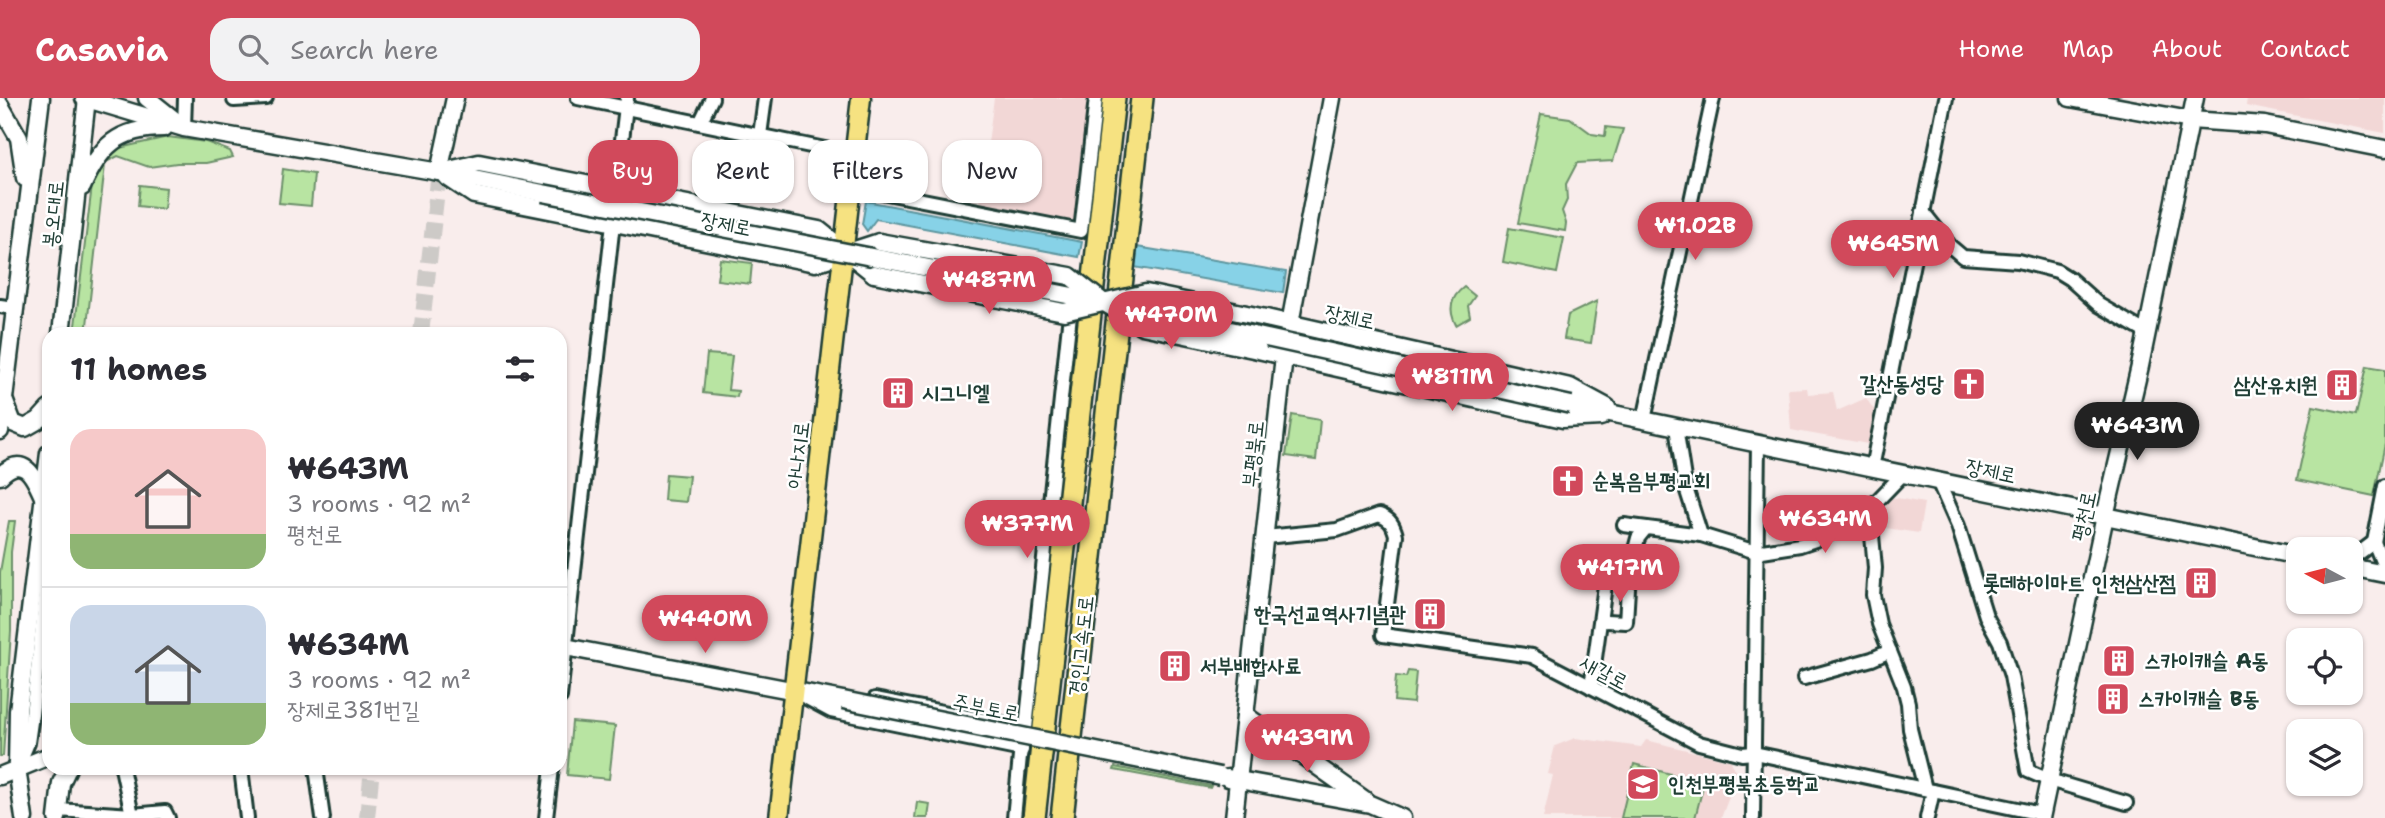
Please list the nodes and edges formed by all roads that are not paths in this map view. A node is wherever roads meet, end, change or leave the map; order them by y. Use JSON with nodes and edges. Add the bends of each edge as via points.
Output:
{"nodes":[{"id":1,"x":41,"y":98,"type":"edge"},
{"id":2,"x":86,"y":98,"type":"edge"},
{"id":3,"x":147,"y":98,"type":"edge"},
{"id":4,"x":185,"y":98,"type":"edge"},
{"id":5,"x":266,"y":98,"type":"edge"},
{"id":6,"x":455,"y":98,"type":"edge"},
{"id":7,"x":578,"y":98,"type":"edge"},
{"id":8,"x":712,"y":98,"type":"edge"},
{"id":9,"x":765,"y":98,"type":"edge"},
{"id":10,"x":861,"y":98,"type":"edge"},
{"id":11,"x":1096,"y":98,"type":"edge"},
{"id":12,"x":1114,"y":98,"type":"edge"},
{"id":13,"x":1142,"y":98,"type":"edge"},
{"id":14,"x":1332,"y":98,"type":"edge"},
{"id":15,"x":1713,"y":98,"type":"edge"},
{"id":16,"x":1946,"y":98,"type":"edge"},
{"id":17,"x":2070,"y":98,"type":"edge"},
{"id":18,"x":2195,"y":98,"type":"edge"},
{"id":19,"x":238,"y":99,"type":"edge"},
{"id":20,"x":627,"y":103,"type":"edge"},
{"id":21,"x":0,"y":105,"type":"edge"},
{"id":22,"x":2190,"y":120,"type":"junction"},
{"id":23,"x":700,"y":123,"type":"junction"},
{"id":24,"x":184,"y":128,"type":"junction"},
{"id":25,"x":760,"y":135,"type":"junction"},
{"id":26,"x":622,"y":140,"type":"edge"},
{"id":27,"x":857,"y":140,"type":"edge"},
{"id":28,"x":808,"y":145,"type":"edge"},
{"id":29,"x":2385,"y":149,"type":"edge"},
{"id":30,"x":439,"y":172,"type":"junction"},
{"id":31,"x":588,"y":184,"type":"edge"},
{"id":32,"x":75,"y":202,"type":"junction"},
{"id":33,"x":678,"y":202,"type":"edge"},
{"id":34,"x":928,"y":202,"type":"edge"},
{"id":35,"x":849,"y":203,"type":"edge"},
{"id":36,"x":27,"y":206,"type":"junction"},
{"id":37,"x":1923,"y":212,"type":"junction"},
{"id":38,"x":613,"y":223,"type":"junction"},
{"id":39,"x":1089,"y":235,"type":"junction"},
{"id":40,"x":844,"y":252,"type":"junction"},
{"id":41,"x":1103,"y":302,"type":"junction"},
{"id":42,"x":1071,"y":305,"type":"junction"},
{"id":43,"x":7,"y":307,"type":"edge"},
{"id":44,"x":1289,"y":325,"type":"junction"},
{"id":45,"x":62,"y":327,"type":"edge"},
{"id":46,"x":2147,"y":333,"type":"junction"},
{"id":47,"x":1284,"y":356,"type":"junction"},
{"id":48,"x":4,"y":365,"type":"edge"},
{"id":49,"x":3,"y":397,"type":"junction"},
{"id":50,"x":1624,"y":416,"type":"junction"},
{"id":51,"x":42,"y":417,"type":"edge"},
{"id":52,"x":1644,"y":420,"type":"junction"},
{"id":53,"x":1676,"y":427,"type":"junction"},
{"id":54,"x":0,"y":431,"type":"edge"},
{"id":55,"x":1758,"y":444,"type":"junction"},
{"id":56,"x":1872,"y":468,"type":"junction"},
{"id":57,"x":1903,"y":474,"type":"junction"},
{"id":58,"x":0,"y":476,"type":"edge"},
{"id":59,"x":1938,"y":481,"type":"junction"},
{"id":60,"x":2385,"y":486,"type":"edge"},
{"id":61,"x":42,"y":493,"type":"edge"},
{"id":62,"x":1872,"y":506,"type":"junction"},
{"id":63,"x":2105,"y":516,"type":"junction"},
{"id":64,"x":1624,"y":525,"type":"dead end"},
{"id":65,"x":1646,"y":528,"type":"junction"},
{"id":66,"x":1701,"y":535,"type":"junction"},
{"id":67,"x":1265,"y":537,"type":"junction"},
{"id":68,"x":42,"y":542,"type":"edge"},
{"id":69,"x":2374,"y":542,"type":"junction"},
{"id":70,"x":2363,"y":551,"type":"edge"},
{"id":71,"x":1756,"y":552,"type":"junction"},
{"id":72,"x":2286,"y":554,"type":"edge"},
{"id":73,"x":2363,"y":569,"type":"edge"},
{"id":74,"x":1629,"y":572,"type":"junction"},
{"id":75,"x":2385,"y":572,"type":"edge"},
{"id":76,"x":567,"y":612,"type":"edge"},
{"id":77,"x":1606,"y":621,"type":"dead end"},
{"id":78,"x":567,"y":647,"type":"edge"},
{"id":79,"x":1890,"y":651,"type":"junction"},
{"id":80,"x":42,"y":652,"type":"edge"},
{"id":81,"x":1804,"y":678,"type":"dead end"},
{"id":82,"x":1591,"y":687,"type":"junction"},
{"id":83,"x":793,"y":691,"type":"junction"},
{"id":84,"x":1245,"y":715,"type":"junction"},
{"id":85,"x":1005,"y":724,"type":"junction"},
{"id":86,"x":1026,"y":728,"type":"junction"},
{"id":87,"x":1002,"y":745,"type":"junction"},
{"id":88,"x":1021,"y":750,"type":"junction"},
{"id":89,"x":1754,"y":752,"type":"junction"},
{"id":90,"x":42,"y":759,"type":"edge"},
{"id":91,"x":17,"y":768,"type":"junction"},
{"id":92,"x":65,"y":775,"type":"edge"},
{"id":93,"x":123,"y":775,"type":"edge"},
{"id":94,"x":242,"y":775,"type":"edge"},
{"id":95,"x":317,"y":775,"type":"edge"},
{"id":96,"x":551,"y":775,"type":"edge"},
{"id":97,"x":0,"y":776,"type":"edge"},
{"id":98,"x":1238,"y":780,"type":"junction"},
{"id":99,"x":2049,"y":780,"type":"junction"},
{"id":100,"x":1929,"y":790,"type":"junction"},
{"id":101,"x":2126,"y":803,"type":"dead end"},
{"id":102,"x":1370,"y":804,"type":"junction"},
{"id":103,"x":57,"y":814,"type":"edge"},
{"id":104,"x":132,"y":814,"type":"junction"},
{"id":105,"x":2041,"y":816,"type":"edge"},
{"id":106,"x":24,"y":818,"type":"edge"},
{"id":107,"x":168,"y":818,"type":"edge"},
{"id":108,"x":247,"y":818,"type":"edge"},
{"id":109,"x":323,"y":818,"type":"edge"},
{"id":110,"x":547,"y":818,"type":"edge"},
{"id":111,"x":779,"y":818,"type":"edge"},
{"id":112,"x":1014,"y":818,"type":"edge"},
{"id":113,"x":1034,"y":818,"type":"edge"},
{"id":114,"x":1062,"y":818,"type":"edge"},
{"id":115,"x":1234,"y":818,"type":"edge"},
{"id":116,"x":1402,"y":818,"type":"edge"},
{"id":117,"x":1753,"y":818,"type":"edge"},
{"id":118,"x":1927,"y":818,"type":"edge"}],
"edges":[{"from":1,"to":36,"type":"main road","name":"봉오대로"},
{"from":2,"to":24,"type":"main road","name":"장제로"},
{"from":2,"to":32,"type":"main road","name":"봉오대로"},
{"from":3,"to":24,"type":"main road"},
{"from":4,"to":24,"type":"street"},
{"from":5,"to":19,"type":"street"},
{"from":6,"to":30,"type":"main road"},
{"from":7,"to":20,"type":"street"},
{"from":8,"to":23,"type":"street"},
{"from":9,"to":25,"type":"street"},
{"from":10,"to":27,"type":"main road","name":"아나지로"},
{"from":11,"to":39,"type":"street"},
{"from":12,"to":39,"type":"highway","name":"경인고속도로"},
{"from":13,"to":114,"type":"highway","name":"경인고속도로"},
{"from":14,"to":44,"type":"main road","name":"부평북로"},
{"from":15,"to":52,"type":"street"},
{"from":16,"to":37,"type":"street"},
{"from":17,"to":22,"type":"main road"},
{"from":18,"to":22,"type":"main road","name":"평천로"},
{"from":20,"to":23,"type":"street"},
{"from":20,"to":26,"type":"street"},
{"from":21,"to":36,"type":"main road","via":[[19,138]]},
{"from":22,"to":29,"type":"main road","via":[[2264,125]]},
{"from":22,"to":46,"type":"main road","name":"평천로"},
{"from":23,"to":25,"type":"street"},
{"from":24,"to":30,"type":"main road","name":"장제로"},
{"from":24,"to":32,"type":"main road","via":[[142,128],[114,141],[92,164]]},
{"from":25,"to":28,"type":"street"},
{"from":30,"to":31,"type":"main road","name":"장제로","via":[[479,163]]},
{"from":30,"to":38,"type":"main road","name":"장제로","via":[[474,195]]},
{"from":30,"to":41,"type":"main road","name":"장제로","bridge":true},
{"from":32,"to":45,"type":"main road","name":"봉오대로"},
{"from":33,"to":40,"type":"main road","name":"장제로","via":[[819,230]]},
{"from":34,"to":39,"type":"street"},
{"from":35,"to":40,"type":"main road","name":"아나지로"},
{"from":36,"to":43,"type":"main road","name":"봉오대로"},
{"from":37,"to":46,"type":"street","via":[[1963,257],[2018,261],[2057,271],[2099,305]]},
{"from":37,"to":56,"type":"street"},
{"from":38,"to":40,"type":"main road","name":"장제로","via":[[815,263]]},
{"from":38,"to":76,"type":"street"},
{"from":39,"to":113,"type":"highway","name":"경인고속도로","via":[[1093,271]]},
{"from":40,"to":41,"type":"main road","name":"장제로","bridge":true,"via":[[874,274],[1064,312]]},
{"from":40,"to":41,"type":"main road","name":"장제로","bridge":true,"via":[[879,242],[1070,276]]},
{"from":40,"to":42,"type":"street","via":[[874,265]]},
{"from":40,"to":42,"type":"street","via":[[877,250],[1073,286]]},
{"from":40,"to":83,"type":"main road","name":"아나지로"},
{"from":41,"to":44,"type":"main road","name":"장제로","bridge":true,"via":[[1146,293]]},
{"from":41,"to":47,"type":"main road","name":"장제로","bridge":true,"via":[[1142,326]]},
{"from":41,"to":50,"type":"main road","name":"장제로","bridge":true},
{"from":42,"to":86,"type":"street"},
{"from":43,"to":48,"type":"main road","name":"봉오대로"},
{"from":44,"to":47,"type":"main road","name":"부평북로"},
{"from":44,"to":50,"type":"main road","name":"장제로","via":[[1570,387]]},
{"from":46,"to":63,"type":"main road","name":"평천로"},
{"from":47,"to":50,"type":"main road","name":"장제로","via":[[1563,419]]},
{"from":47,"to":67,"type":"main road","name":"부평북로"},
{"from":48,"to":49,"type":"main road","name":"봉오대로"},
{"from":49,"to":51,"type":"main road","via":[[13,423],[25,428]]},
{"from":49,"to":54,"type":"main road","name":"봉오대로"},
{"from":50,"to":52,"type":"main road","name":"장제로"},
{"from":52,"to":53,"type":"main road","name":"장제로"},
{"from":53,"to":55,"type":"main road","name":"장제로"},
{"from":53,"to":66,"type":"street","via":[[1685,485]]},
{"from":55,"to":56,"type":"main road","name":"장제로"},
{"from":55,"to":71,"type":"street"},
{"from":56,"to":57,"type":"main road","name":"장제로"},
{"from":57,"to":59,"type":"main road","name":"장제로"},
{"from":57,"to":62,"type":"street"},
{"from":58,"to":61,"type":"main road","via":[[12,467],[26,468]]},
{"from":59,"to":63,"type":"main road","name":"장제로"},
{"from":59,"to":99,"type":"street","via":[[2011,676],[2025,763],[2028,771]]},
{"from":60,"to":69,"type":"street"},
{"from":62,"to":71,"type":"street","via":[[1818,539]]},
{"from":62,"to":79,"type":"street","via":[[1873,594]]},
{"from":63,"to":72,"type":"main road","name":"장제로"},
{"from":63,"to":99,"type":"main road","name":"평천로"},
{"from":64,"to":65,"type":"street"},
{"from":65,"to":66,"type":"street"},
{"from":65,"to":74,"type":"street","via":[[1638,538]]},
{"from":66,"to":71,"type":"street"},
{"from":67,"to":82,"type":"street","name":"새갈로","via":[[1337,530],[1373,516],[1387,518],[1396,535],[1383,635],[1532,656]]},
{"from":67,"to":84,"type":"main road","name":"부평북로"},
{"from":68,"to":91,"type":"main road","via":[[23,659]]},
{"from":69,"to":70,"type":"street"},
{"from":69,"to":75,"type":"street"},
{"from":71,"to":89,"type":"street"},
{"from":73,"to":75,"type":"main road"},
{"from":74,"to":77,"type":"street","via":[[1626,622]]},
{"from":74,"to":82,"type":"street","via":[[1607,571]]},
{"from":78,"to":83,"type":"main road","name":"주부토로"},
{"from":79,"to":81,"type":"street"},
{"from":79,"to":100,"type":"street"},
{"from":80,"to":91,"type":"street","via":[[27,743]]},
{"from":82,"to":89,"type":"street","name":"새갈로","via":[[1699,743],[1742,754]]},
{"from":83,"to":85,"type":"street","via":[[834,691]]},
{"from":83,"to":87,"type":"street","via":[[831,711]]},
{"from":83,"to":98,"type":"main road","name":"주부토로","bridge":true},
{"from":83,"to":111,"type":"main road","name":"아나지로"},
{"from":84,"to":98,"type":"main road","name":"부평북로"},
{"from":84,"to":102,"type":"main road"},
{"from":85,"to":86,"type":"street"},
{"from":85,"to":87,"type":"street","via":[[1012,735]]},
{"from":86,"to":88,"type":"street"},
{"from":87,"to":88,"type":"street"},
{"from":88,"to":112,"type":"street"},
{"from":89,"to":100,"type":"street","name":"새갈로"},
{"from":89,"to":117,"type":"street"},
{"from":90,"to":91,"type":"main road"},
{"from":91,"to":97,"type":"main road"},
{"from":91,"to":106,"type":"main road"},
{"from":92,"to":103,"type":"main road"},
{"from":93,"to":104,"type":"street"},
{"from":94,"to":108,"type":"street"},
{"from":95,"to":109,"type":"street"},
{"from":96,"to":110,"type":"street"},
{"from":98,"to":102,"type":"main road","name":"주부토로"},
{"from":98,"to":115,"type":"main road","name":"부평북로"},
{"from":99,"to":101,"type":"street"},
{"from":99,"to":105,"type":"main road","name":"평천로"},
{"from":100,"to":105,"type":"street","name":"새갈로"},
{"from":100,"to":118,"type":"street"},
{"from":102,"to":116,"type":"main road","name":"주부토로"},
{"from":103,"to":104,"type":"street"},
{"from":104,"to":107,"type":"street","via":[[165,812]]}]}
